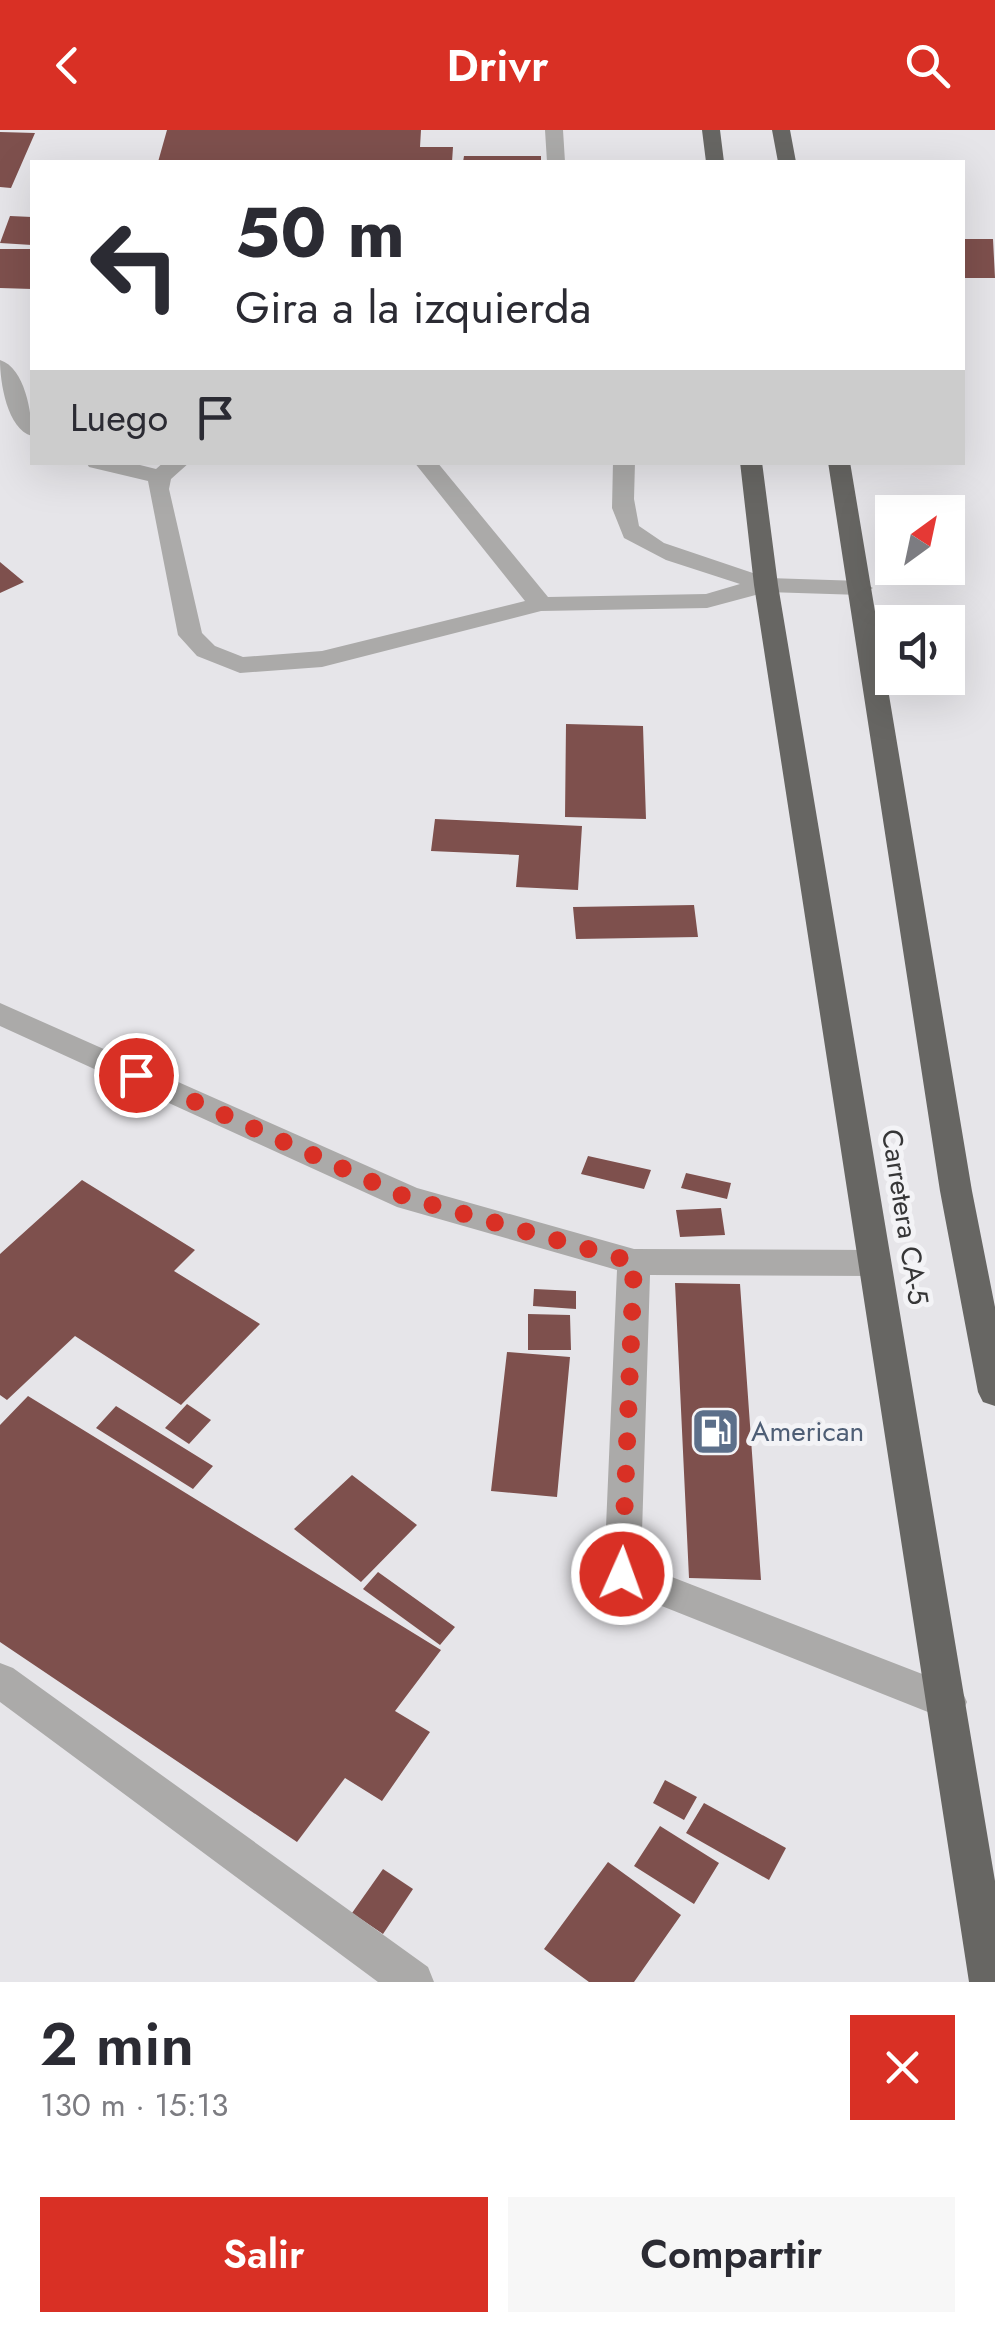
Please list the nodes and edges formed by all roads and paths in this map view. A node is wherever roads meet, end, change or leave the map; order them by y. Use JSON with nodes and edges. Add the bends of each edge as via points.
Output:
{"nodes":[{"id":1,"x":554,"y":130,"type":"edge"},
{"id":2,"x":711,"y":130,"type":"edge"},
{"id":3,"x":781,"y":130,"type":"edge"},
{"id":4,"x":556,"y":160,"type":"edge"},
{"id":5,"x":715,"y":160,"type":"edge"},
{"id":6,"x":787,"y":160,"type":"edge"},
{"id":7,"x":0,"y":366,"type":"edge"},
{"id":8,"x":30,"y":425,"type":"edge"},
{"id":9,"x":124,"y":465,"type":"edge"},
{"id":10,"x":427,"y":465,"type":"edge"},
{"id":11,"x":624,"y":465,"type":"edge"},
{"id":12,"x":751,"y":465,"type":"edge"},
{"id":13,"x":841,"y":465,"type":"edge"},
{"id":14,"x":169,"y":470,"type":"edge"},
{"id":15,"x":766,"y":585,"type":"junction"},
{"id":16,"x":862,"y":588,"type":"junction"},
{"id":17,"x":541,"y":604,"type":"junction"},
{"id":18,"x":0,"y":1014,"type":"edge"},
{"id":19,"x":634,"y":1262,"type":"junction"},
{"id":20,"x":874,"y":1262,"type":"junction"},
{"id":21,"x":995,"y":1392,"type":"edge"},
{"id":22,"x":0,"y":1680,"type":"edge"},
{"id":23,"x":948,"y":1702,"type":"junction"},
{"id":24,"x":413,"y":1982,"type":"edge"},
{"id":25,"x":990,"y":1982,"type":"edge"}],
"edges":[{"from":1,"to":4,"type":"street"},
{"from":2,"to":5,"type":"highway"},
{"from":3,"to":6,"type":"highway"},
{"from":7,"to":8,"type":"street"},
{"from":9,"to":14,"type":"street"},
{"from":10,"to":17,"type":"street"},
{"from":11,"to":15,"type":"street","via":[[624,514],[633,534]]},
{"from":12,"to":15,"type":"highway","name":"Carretera CA-5"},
{"from":13,"to":16,"type":"highway","name":"Carretera CA-5"},
{"from":14,"to":17,"type":"street","via":[[158,490],[190,636],[240,665],[322,659]]},
{"from":15,"to":16,"type":"street"},
{"from":15,"to":17,"type":"street","via":[[707,601]]},
{"from":15,"to":20,"type":"highway","name":"Carretera CA-5"},
{"from":16,"to":21,"type":"highway","name":"Carretera CA-5","via":[[944,1118]]},
{"from":18,"to":19,"type":"street","via":[[408,1198]]},
{"from":19,"to":20,"type":"street"},
{"from":19,"to":23,"type":"street","via":[[622,1574]]},
{"from":20,"to":23,"type":"highway","name":"Carretera CA-5"},
{"from":22,"to":24,"type":"street"},
{"from":23,"to":25,"type":"highway","name":"Carretera CA-5"}]}
